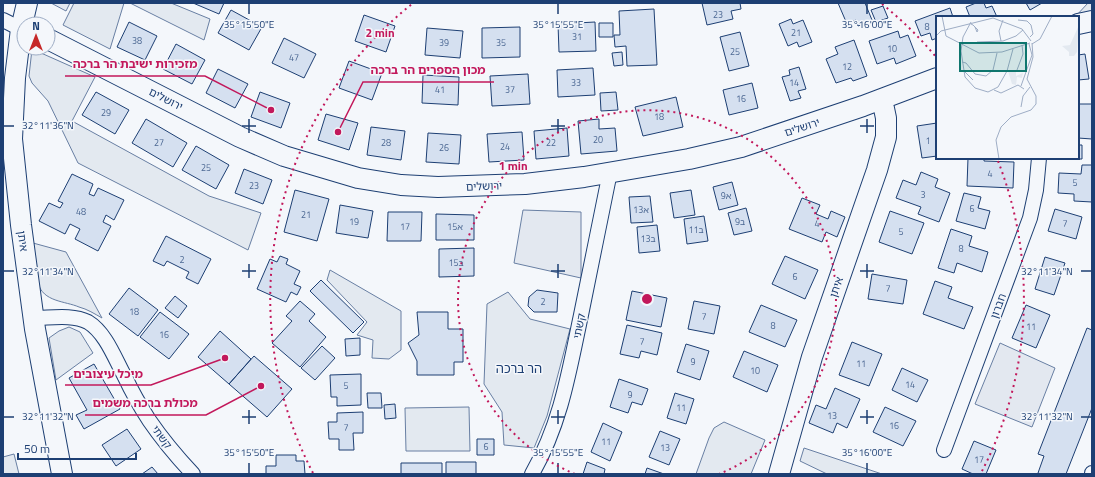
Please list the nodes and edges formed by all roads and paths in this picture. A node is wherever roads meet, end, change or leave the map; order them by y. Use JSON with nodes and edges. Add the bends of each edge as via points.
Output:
{"nodes":[{"id":1,"x":27,"y":3,"type":"edge"},
{"id":2,"x":25,"y":16,"type":"edge"},
{"id":3,"x":3,"y":20,"type":"edge"},
{"id":4,"x":1092,"y":20,"type":"edge"},
{"id":5,"x":1079,"y":24,"type":"edge"},
{"id":6,"x":16,"y":27,"type":"edge"},
{"id":7,"x":56,"y":43,"type":"edge"},
{"id":8,"x":18,"y":56,"type":"edge"},
{"id":9,"x":936,"y":78,"type":"edge"},
{"id":10,"x":882,"y":99,"type":"junction"},
{"id":11,"x":1039,"y":159,"type":"edge"},
{"id":12,"x":610,"y":172,"type":"junction"},
{"id":13,"x":34,"y":318,"type":"junction"},
{"id":14,"x":944,"y":450,"type":"dead end"},
{"id":15,"x":62,"y":474,"type":"edge"},
{"id":16,"x":193,"y":474,"type":"edge"},
{"id":17,"x":532,"y":474,"type":"edge"},
{"id":18,"x":779,"y":474,"type":"edge"}],
"edges":[{"from":1,"to":2,"type":"street","name":"איתן"},
{"from":3,"to":6,"type":"street"},
{"from":4,"to":5,"type":"street"},
{"from":7,"to":12,"type":"street","name":"ירושלים","via":[[240,137],[284,156],[358,178],[401,185],[438,187],[525,184]]},
{"from":8,"to":13,"type":"street","name":"איתן","via":[[12,139]]},
{"from":9,"to":10,"type":"street","name":"ירושלים"},
{"from":10,"to":12,"type":"street","name":"ירושלים","via":[[741,147],[689,159]]},
{"from":10,"to":18,"type":"street","name":"איתן","via":[[886,137],[878,170],[812,357]]},
{"from":11,"to":14,"type":"street","name":"חברון","via":[[1030,218]]},
{"from":12,"to":17,"type":"street","name":"קשתי","via":[[566,388],[555,425]]},
{"from":13,"to":15,"type":"street","name":"איתן"},
{"from":13,"to":16,"type":"street","name":"קשתי","via":[[74,318],[86,322],[97,330],[150,420],[176,456]]}]}
